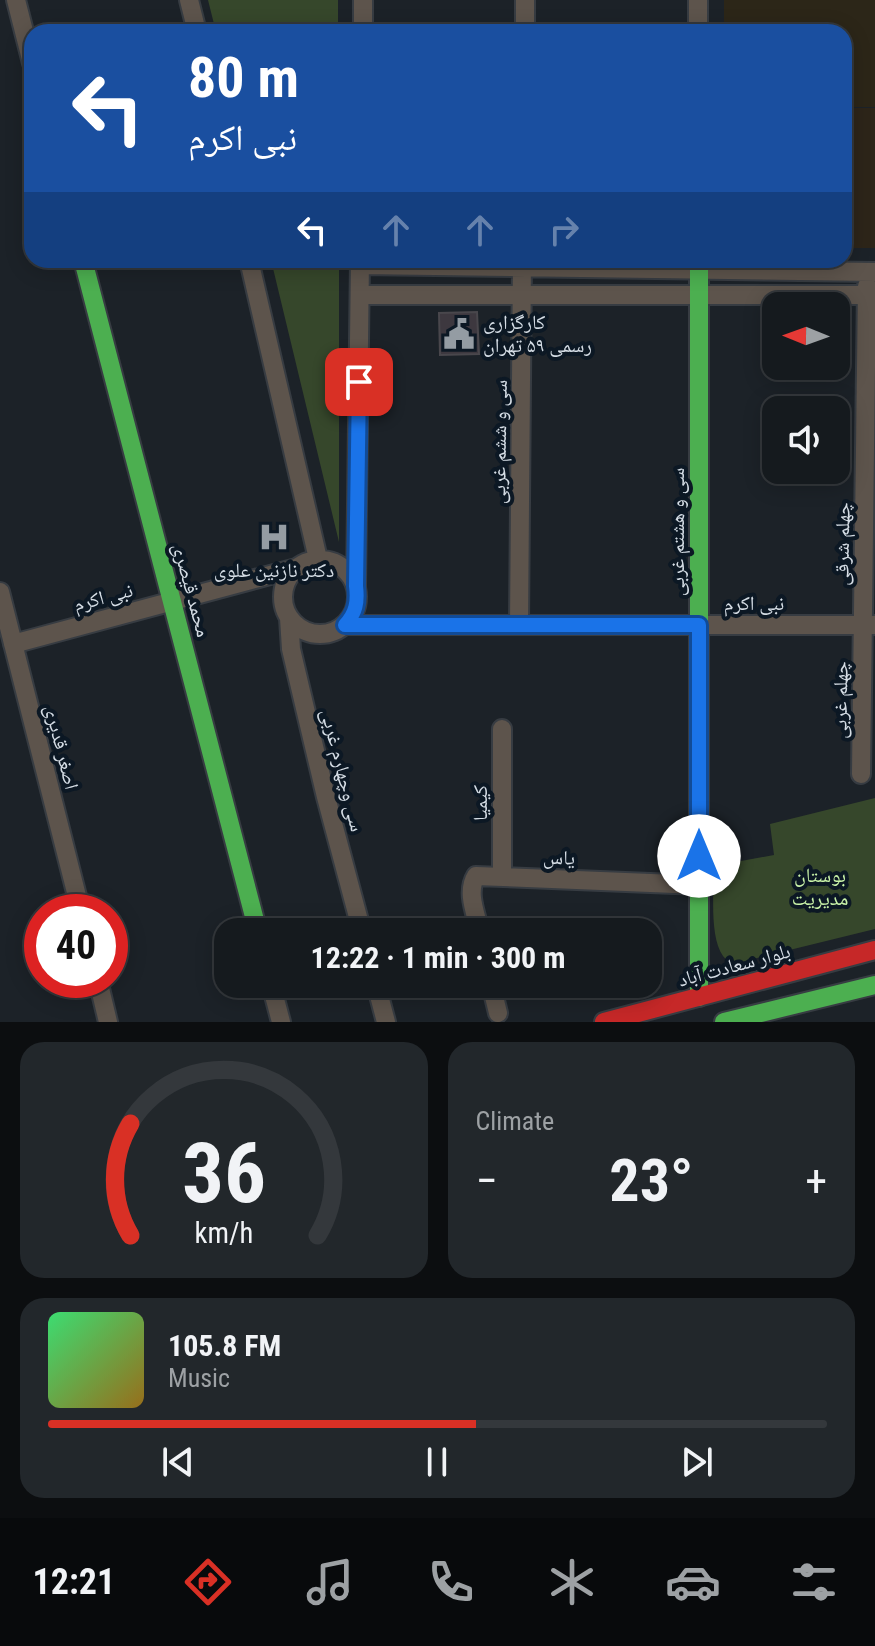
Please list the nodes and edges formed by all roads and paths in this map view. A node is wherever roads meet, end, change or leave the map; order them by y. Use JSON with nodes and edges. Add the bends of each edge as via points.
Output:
{"nodes":[{"id":1,"x":16,"y":0,"type":"edge"},
{"id":2,"x":189,"y":0,"type":"edge"},
{"id":3,"x":363,"y":0,"type":"edge"},
{"id":4,"x":525,"y":0,"type":"edge"},
{"id":5,"x":698,"y":0,"type":"edge"},
{"id":6,"x":195,"y":24,"type":"edge"},
{"id":7,"x":363,"y":24,"type":"edge"},
{"id":8,"x":525,"y":24,"type":"edge"},
{"id":9,"x":698,"y":24,"type":"edge"},
{"id":10,"x":24,"y":32,"type":"edge"},
{"id":11,"x":85,"y":268,"type":"edge"},
{"id":12,"x":251,"y":268,"type":"edge"},
{"id":13,"x":360,"y":268,"type":"edge"},
{"id":14,"x":522,"y":268,"type":"edge"},
{"id":15,"x":699,"y":268,"type":"edge"},
{"id":16,"x":773,"y":268,"type":"edge"},
{"id":17,"x":871,"y":272,"type":"edge"},
{"id":18,"x":360,"y":295,"type":"junction"},
{"id":19,"x":522,"y":295,"type":"junction"},
{"id":20,"x":699,"y":295,"type":"junction"},
{"id":21,"x":871,"y":295,"type":"edge"},
{"id":22,"x":318,"y":559,"type":"junction"},
{"id":23,"x":296,"y":568,"type":"junction"},
{"id":24,"x":356,"y":586,"type":"junction"},
{"id":25,"x":0,"y":592,"type":"edge"},
{"id":26,"x":172,"y":601,"type":"junction"},
{"id":27,"x":289,"y":618,"type":"junction"},
{"id":28,"x":345,"y":625,"type":"junction"},
{"id":29,"x":519,"y":625,"type":"junction"},
{"id":30,"x":699,"y":625,"type":"junction"},
{"id":31,"x":869,"y":625,"type":"edge"},
{"id":32,"x":13,"y":644,"type":"junction"},
{"id":33,"x":502,"y":729,"type":"dead end"},
{"id":34,"x":861,"y":774,"type":"dead end"},
{"id":35,"x":502,"y":877,"type":"junction"},
{"id":36,"x":700,"y":885,"type":"junction"},
{"id":37,"x":76,"y":894,"type":"edge"},
{"id":38,"x":254,"y":918,"type":"edge"},
{"id":39,"x":358,"y":918,"type":"edge"},
{"id":40,"x":477,"y":918,"type":"edge"},
{"id":41,"x":875,"y":950,"type":"edge"},
{"id":42,"x":875,"y":985,"type":"edge"},
{"id":43,"x":699,"y":997,"type":"junction"},
{"id":44,"x":102,"y":998,"type":"edge"},
{"id":45,"x":275,"y":998,"type":"edge"},
{"id":46,"x":380,"y":998,"type":"edge"},
{"id":47,"x":494,"y":998,"type":"edge"},
{"id":48,"x":498,"y":1013,"type":"dead end"},
{"id":49,"x":778,"y":1015,"type":"edge"},
{"id":50,"x":108,"y":1022,"type":"edge"},
{"id":51,"x":281,"y":1022,"type":"edge"},
{"id":52,"x":386,"y":1022,"type":"edge"},
{"id":53,"x":604,"y":1022,"type":"edge"},
{"id":54,"x":724,"y":1022,"type":"edge"}],
"edges":[{"from":1,"to":10,"type":"street"},
{"from":2,"to":6,"type":"street"},
{"from":3,"to":7,"type":"street"},
{"from":4,"to":8,"type":"street"},
{"from":5,"to":9,"type":"street"},
{"from":11,"to":26,"type":"street","name":"محمد قیصری"},
{"from":12,"to":22,"type":"street"},
{"from":13,"to":18,"type":"street"},
{"from":14,"to":19,"type":"street","name":"سی و ششم غربی"},
{"from":15,"to":20,"type":"street","name":"سی و هشتم غربی"},
{"from":16,"to":17,"type":"street"},
{"from":17,"to":21,"type":"street","name":"چهلم شرقی"},
{"from":18,"to":19,"type":"street"},
{"from":18,"to":24,"type":"street"},
{"from":19,"to":20,"type":"street"},
{"from":19,"to":29,"type":"street","name":"سی و ششم غربی"},
{"from":20,"to":21,"type":"street"},
{"from":20,"to":30,"type":"street","name":"سی و هشتم غربی"},
{"from":21,"to":31,"type":"street","name":"چهلم شرقی"},
{"from":22,"to":23,"type":"street"},
{"from":22,"to":24,"type":"street","via":[[342,566]]},
{"from":23,"to":26,"type":"street","name":"نبی اکرم"},
{"from":23,"to":27,"type":"street","via":[[284,587]]},
{"from":24,"to":28,"type":"street","via":[[355,611]]},
{"from":25,"to":32,"type":"street","name":"اصغر قدیری"},
{"from":26,"to":32,"type":"street","name":"نبی اکرم"},
{"from":26,"to":38,"type":"street","name":"محمد قیصری"},
{"from":27,"to":28,"type":"street","via":[[297,627],[319,634]]},
{"from":27,"to":39,"type":"street","name":"سی وچهارم غربی","via":[[291,649]]},
{"from":28,"to":29,"type":"street","name":"نبی اکرم"},
{"from":29,"to":30,"type":"street","name":"نبی اکرم"},
{"from":30,"to":31,"type":"street","name":"نبی اکرم"},
{"from":30,"to":36,"type":"street","name":"سی و هشتم غربی"},
{"from":31,"to":34,"type":"street","name":"چهلم غربی"},
{"from":32,"to":37,"type":"street","name":"اصغر قدیری"},
{"from":33,"to":35,"type":"street","name":"کیمیا"},
{"from":35,"to":36,"type":"street","name":"یاس"},
{"from":35,"to":40,"type":"street","name":"یاس","via":[[476,876],[471,883]]},
{"from":36,"to":43,"type":"street","name":"سی و هشتم غربی"},
{"from":41,"to":43,"type":"street","name":"بلوار سعادت آباد"},
{"from":42,"to":49,"type":"street"},
{"from":43,"to":53,"type":"street","name":"بلوار سعادت آباد"},
{"from":44,"to":50,"type":"street"},
{"from":45,"to":51,"type":"street"},
{"from":46,"to":52,"type":"street"},
{"from":47,"to":48,"type":"street"},
{"from":49,"to":54,"type":"street"}]}
